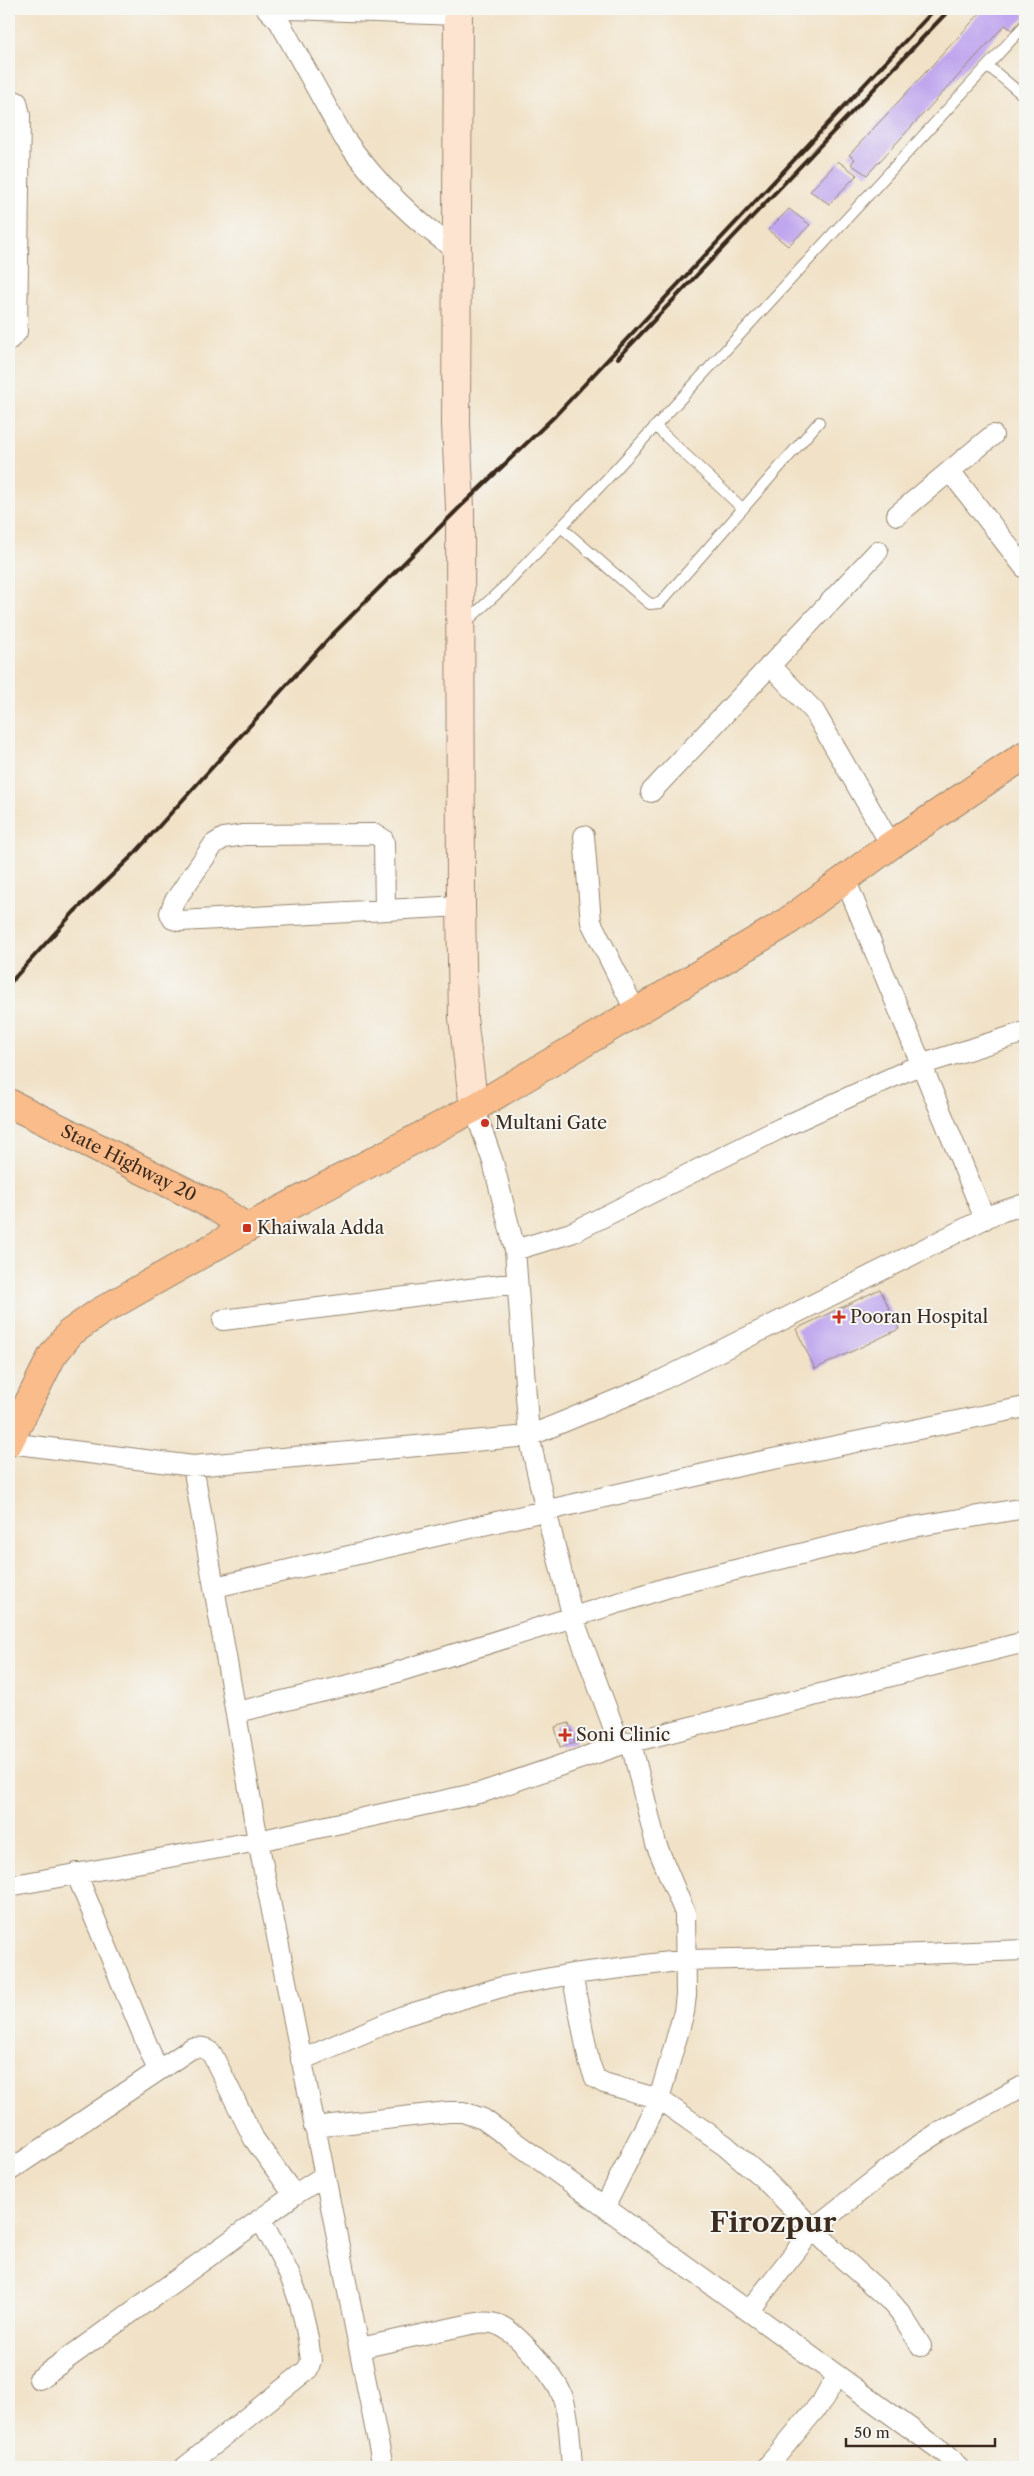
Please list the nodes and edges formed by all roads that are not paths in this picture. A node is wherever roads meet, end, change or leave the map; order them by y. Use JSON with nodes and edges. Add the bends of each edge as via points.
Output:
{"nodes":[{"id":1,"x":292,"y":9,"type":"edge"},
{"id":2,"x":268,"y":10,"type":"edge"},
{"id":3,"x":458,"y":12,"type":"edge"},
{"id":4,"x":1025,"y":26,"type":"edge"},
{"id":5,"x":988,"y":66,"type":"junction"},
{"id":6,"x":1025,"y":97,"type":"edge"},
{"id":7,"x":9,"y":99,"type":"edge"},
{"id":8,"x":457,"y":250,"type":"junction"},
{"id":9,"x":9,"y":340,"type":"edge"},
{"id":10,"x":820,"y":422,"type":"dead end"},
{"id":11,"x":655,"y":426,"type":"junction"},
{"id":12,"x":993,"y":435,"type":"dead end"},
{"id":13,"x":950,"y":471,"type":"junction"},
{"id":14,"x":743,"y":510,"type":"junction"},
{"id":15,"x":897,"y":515,"type":"dead end"},
{"id":16,"x":561,"y":527,"type":"junction"},
{"id":17,"x":878,"y":551,"type":"dead end"},
{"id":18,"x":1025,"y":568,"type":"edge"},
{"id":19,"x":460,"y":627,"type":"junction"},
{"id":20,"x":770,"y":665,"type":"junction"},
{"id":21,"x":1025,"y":755,"type":"edge"},
{"id":22,"x":651,"y":792,"type":"dead end"},
{"id":23,"x":584,"y":836,"type":"dead end"},
{"id":24,"x":891,"y":845,"type":"junction"},
{"id":25,"x":845,"y":879,"type":"junction"},
{"id":26,"x":461,"y":906,"type":"junction"},
{"id":27,"x":385,"y":910,"type":"junction"},
{"id":28,"x":636,"y":1012,"type":"junction"},
{"id":29,"x":1025,"y":1032,"type":"edge"},
{"id":30,"x":923,"y":1064,"type":"junction"},
{"id":31,"x":9,"y":1103,"type":"edge"},
{"id":32,"x":474,"y":1108,"type":"junction"},
{"id":33,"x":1025,"y":1204,"type":"edge"},
{"id":34,"x":985,"y":1219,"type":"junction"},
{"id":35,"x":247,"y":1228,"type":"junction"},
{"id":36,"x":515,"y":1250,"type":"junction"},
{"id":37,"x":517,"y":1283,"type":"junction"},
{"id":38,"x":223,"y":1320,"type":"dead end"},
{"id":39,"x":1025,"y":1407,"type":"edge"},
{"id":40,"x":530,"y":1436,"type":"junction"},
{"id":41,"x":9,"y":1442,"type":"edge"},
{"id":42,"x":193,"y":1466,"type":"junction"},
{"id":43,"x":1025,"y":1508,"type":"edge"},
{"id":44,"x":546,"y":1511,"type":"junction"},
{"id":45,"x":215,"y":1587,"type":"junction"},
{"id":46,"x":573,"y":1618,"type":"junction"},
{"id":47,"x":1025,"y":1642,"type":"edge"},
{"id":48,"x":237,"y":1712,"type":"junction"},
{"id":49,"x":625,"y":1744,"type":"junction"},
{"id":50,"x":258,"y":1841,"type":"junction"},
{"id":51,"x":76,"y":1873,"type":"junction"},
{"id":52,"x":9,"y":1886,"type":"edge"},
{"id":53,"x":1025,"y":1950,"type":"edge"},
{"id":54,"x":686,"y":1960,"type":"junction"},
{"id":55,"x":572,"y":1974,"type":"junction"},
{"id":56,"x":302,"y":2060,"type":"junction"},
{"id":57,"x":158,"y":2071,"type":"junction"},
{"id":58,"x":1025,"y":2085,"type":"edge"},
{"id":59,"x":659,"y":2099,"type":"junction"},
{"id":60,"x":314,"y":2127,"type":"junction"},
{"id":61,"x":9,"y":2171,"type":"edge"},
{"id":62,"x":324,"y":2176,"type":"junction"},
{"id":63,"x":294,"y":2195,"type":"junction"},
{"id":64,"x":605,"y":2206,"type":"junction"},
{"id":65,"x":260,"y":2219,"type":"junction"},
{"id":66,"x":814,"y":2228,"type":"junction"},
{"id":67,"x":749,"y":2311,"type":"junction"},
{"id":68,"x":921,"y":2346,"type":"dead end"},
{"id":69,"x":360,"y":2348,"type":"junction"},
{"id":70,"x":837,"y":2375,"type":"junction"},
{"id":71,"x":39,"y":2379,"type":"dead end"},
{"id":72,"x":184,"y":2467,"type":"edge"},
{"id":73,"x":383,"y":2467,"type":"edge"},
{"id":74,"x":572,"y":2467,"type":"edge"},
{"id":75,"x":767,"y":2467,"type":"edge"},
{"id":76,"x":958,"y":2467,"type":"edge"}],
"edges":[{"from":1,"to":2,"type":"street"},
{"from":1,"to":3,"type":"street"},
{"from":2,"to":8,"type":"street","via":[[279,21],[355,153],[423,225]]},
{"from":3,"to":8,"type":"street"},
{"from":4,"to":5,"type":"lane"},
{"from":5,"to":6,"type":"lane"},
{"from":5,"to":11,"type":"lane"},
{"from":7,"to":9,"type":"street","via":[[17,102],[20,115],[17,332]]},
{"from":8,"to":19,"type":"street"},
{"from":10,"to":14,"type":"lane"},
{"from":11,"to":14,"type":"lane"},
{"from":11,"to":16,"type":"lane"},
{"from":12,"to":13,"type":"street"},
{"from":13,"to":15,"type":"street"},
{"from":13,"to":18,"type":"street"},
{"from":14,"to":16,"type":"lane","via":[[663,601],[656,604],[645,600]]},
{"from":16,"to":19,"type":"lane","via":[[504,587]]},
{"from":17,"to":20,"type":"street"},
{"from":19,"to":26,"type":"street"},
{"from":20,"to":22,"type":"street"},
{"from":20,"to":24,"type":"street","via":[[814,711]]},
{"from":21,"to":24,"type":"main road"},
{"from":23,"to":28,"type":"street","via":[[591,922]]},
{"from":24,"to":25,"type":"main road"},
{"from":25,"to":28,"type":"main road","via":[[784,924]]},
{"from":25,"to":30,"type":"street"},
{"from":26,"to":27,"type":"street"},
{"from":26,"to":32,"type":"street","via":[[463,1018]]},
{"from":27,"to":27,"type":"street","via":[[180,921],[170,913],[174,902],[214,844],[224,838],[254,835],[380,836],[384,843]]},
{"from":28,"to":32,"type":"main road"},
{"from":29,"to":30,"type":"street"},
{"from":30,"to":34,"type":"street"},
{"from":30,"to":36,"type":"street","via":[[781,1128],[571,1232]]},
{"from":31,"to":35,"type":"main road","name":"State Highway 20","via":[[214,1206]]},
{"from":32,"to":35,"type":"main road"},
{"from":32,"to":36,"type":"street","via":[[493,1162]]},
{"from":33,"to":34,"type":"street"},
{"from":34,"to":40,"type":"street","via":[[650,1386]]},
{"from":35,"to":41,"type":"main road","via":[[98,1313],[70,1333],[52,1356]]},
{"from":36,"to":37,"type":"street"},
{"from":37,"to":38,"type":"street"},
{"from":37,"to":40,"type":"street"},
{"from":39,"to":44,"type":"street","via":[[739,1466]]},
{"from":40,"to":42,"type":"street"},
{"from":40,"to":44,"type":"street"},
{"from":41,"to":42,"type":"street"},
{"from":42,"to":45,"type":"street"},
{"from":43,"to":46,"type":"street","via":[[906,1528],[682,1582]]},
{"from":44,"to":45,"type":"street"},
{"from":44,"to":46,"type":"street"},
{"from":45,"to":48,"type":"street"},
{"from":46,"to":48,"type":"street","via":[[378,1678]]},
{"from":46,"to":49,"type":"street"},
{"from":47,"to":49,"type":"street"},
{"from":48,"to":50,"type":"street"},
{"from":49,"to":50,"type":"street","via":[[483,1792]]},
{"from":49,"to":54,"type":"street","via":[[656,1844],[685,1913]]},
{"from":50,"to":51,"type":"street"},
{"from":50,"to":56,"type":"street"},
{"from":51,"to":52,"type":"street"},
{"from":51,"to":57,"type":"street"},
{"from":53,"to":54,"type":"street"},
{"from":54,"to":55,"type":"street"},
{"from":54,"to":59,"type":"street","via":[[684,2012]]},
{"from":55,"to":56,"type":"street","via":[[502,1987],[403,2016]]},
{"from":55,"to":59,"type":"street","via":[[588,2062],[595,2078],[604,2084]]},
{"from":56,"to":60,"type":"street"},
{"from":57,"to":61,"type":"street"},
{"from":57,"to":63,"type":"street","via":[[192,2048],[208,2049],[254,2139]]},
{"from":58,"to":66,"type":"street","via":[[940,2131]]},
{"from":59,"to":64,"type":"street"},
{"from":59,"to":66,"type":"street","via":[[725,2145]]},
{"from":60,"to":62,"type":"street"},
{"from":60,"to":64,"type":"street","via":[[463,2112],[498,2128]]},
{"from":62,"to":63,"type":"street"},
{"from":62,"to":69,"type":"street"},
{"from":63,"to":65,"type":"street"},
{"from":64,"to":67,"type":"street"},
{"from":65,"to":71,"type":"street"},
{"from":65,"to":72,"type":"street","via":[[300,2299],[311,2360],[308,2369]]},
{"from":66,"to":67,"type":"street"},
{"from":66,"to":68,"type":"street","via":[[889,2300]]},
{"from":67,"to":70,"type":"street"},
{"from":69,"to":73,"type":"street"},
{"from":69,"to":74,"type":"street","via":[[471,2324],[499,2325],[511,2332],[562,2393]]},
{"from":70,"to":75,"type":"street","via":[[823,2400]]},
{"from":70,"to":76,"type":"street","via":[[950,2457]]}]}
